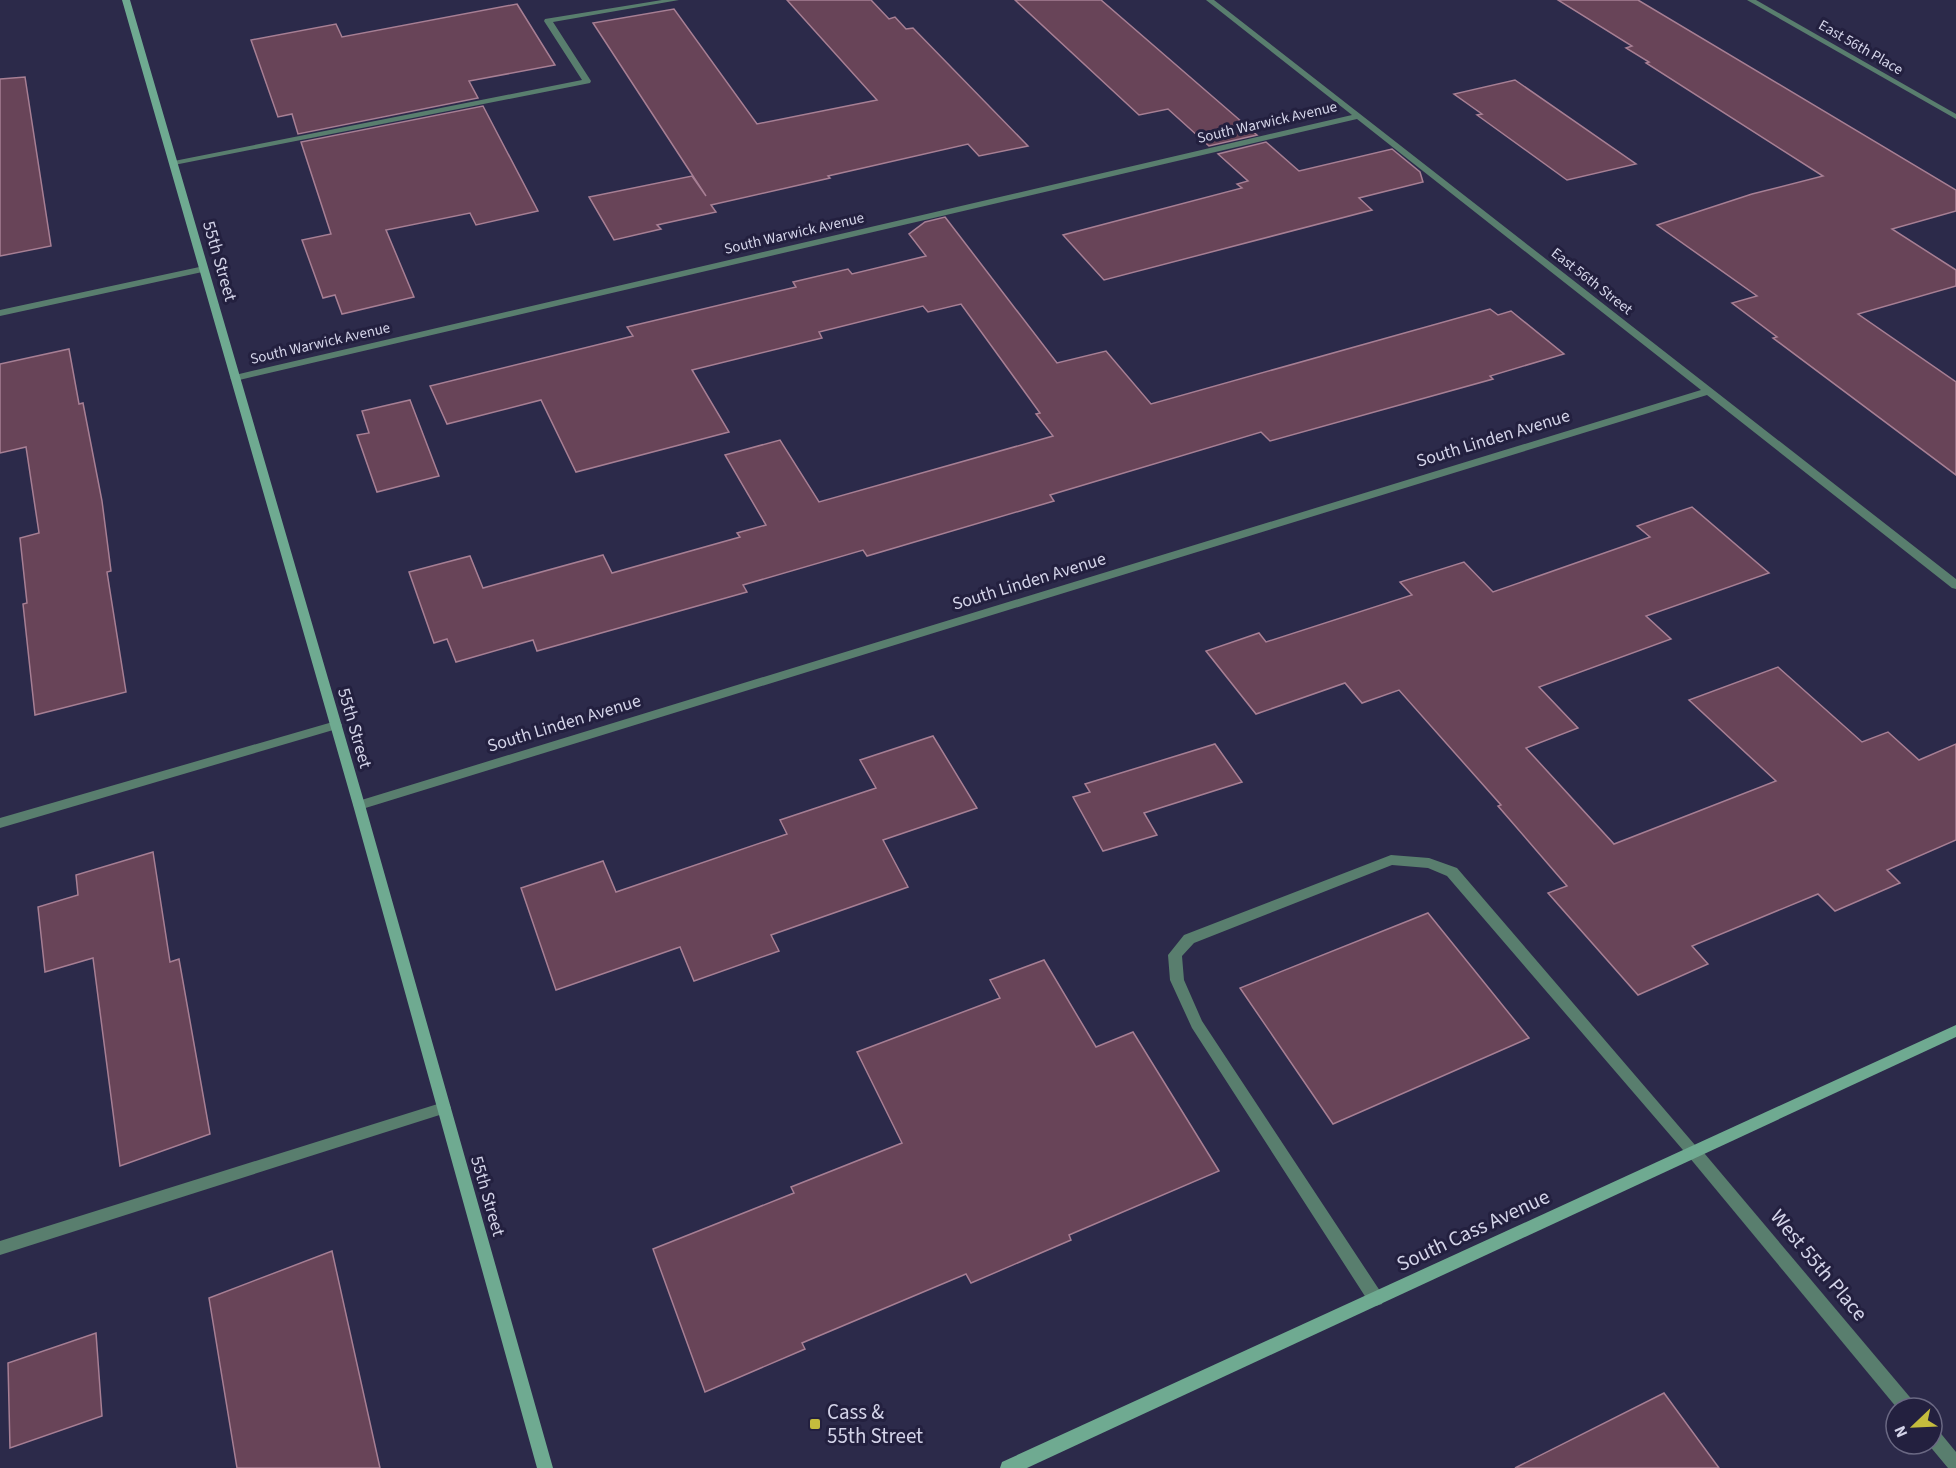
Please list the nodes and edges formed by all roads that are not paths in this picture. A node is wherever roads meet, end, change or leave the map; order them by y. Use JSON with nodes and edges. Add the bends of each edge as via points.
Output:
{"nodes":[{"id":1,"x":126,"y":0,"type":"edge"},
{"id":2,"x":675,"y":0,"type":"edge"},
{"id":3,"x":1210,"y":0,"type":"edge"},
{"id":4,"x":1752,"y":0,"type":"edge"},
{"id":5,"x":1359,"y":116,"type":"junction"},
{"id":6,"x":1956,"y":117,"type":"edge"},
{"id":7,"x":174,"y":164,"type":"junction"},
{"id":8,"x":204,"y":269,"type":"junction"},
{"id":9,"x":0,"y":313,"type":"edge"},
{"id":10,"x":235,"y":378,"type":"junction"},
{"id":11,"x":1709,"y":391,"type":"junction"},
{"id":12,"x":1956,"y":585,"type":"edge"},
{"id":13,"x":336,"y":725,"type":"junction"},
{"id":14,"x":359,"y":805,"type":"junction"},
{"id":15,"x":0,"y":824,"type":"edge"},
{"id":16,"x":1956,"y":1031,"type":"edge"},
{"id":17,"x":444,"y":1108,"type":"junction"},
{"id":18,"x":1694,"y":1152,"type":"junction"},
{"id":19,"x":0,"y":1248,"type":"edge"},
{"id":20,"x":1376,"y":1299,"type":"junction"},
{"id":21,"x":1898,"y":1396,"type":"edge"},
{"id":22,"x":1944,"y":1450,"type":"edge"},
{"id":23,"x":1956,"y":1465,"type":"edge"},
{"id":24,"x":545,"y":1468,"type":"edge"},
{"id":25,"x":1008,"y":1468,"type":"edge"}],
"edges":[{"from":1,"to":7,"type":"main road","name":"55th Street"},
{"from":2,"to":7,"type":"street","via":[[548,21],[586,81]]},
{"from":3,"to":5,"type":"street","name":"East 56th Street"},
{"from":4,"to":6,"type":"street","name":"East 56th Place"},
{"from":5,"to":10,"type":"street","name":"South Warwick Avenue"},
{"from":5,"to":11,"type":"street","name":"East 56th Street"},
{"from":7,"to":8,"type":"main road","name":"55th Street"},
{"from":8,"to":9,"type":"street"},
{"from":8,"to":10,"type":"main road","name":"55th Street"},
{"from":10,"to":13,"type":"main road","name":"55th Street"},
{"from":11,"to":12,"type":"street","name":"East 56th Street"},
{"from":11,"to":14,"type":"street","name":"South Linden Avenue"},
{"from":13,"to":14,"type":"main road","name":"55th Street"},
{"from":13,"to":15,"type":"street"},
{"from":14,"to":17,"type":"main road","name":"55th Street"},
{"from":16,"to":18,"type":"main road","name":"South Cass Avenue"},
{"from":17,"to":19,"type":"street"},
{"from":17,"to":24,"type":"main road","name":"55th Street"},
{"from":18,"to":20,"type":"main road","name":"South Cass Avenue"},
{"from":18,"to":20,"type":"street","name":"West 55th Place","via":[[1452,872],[1429,863],[1391,860],[1189,939],[1175,955],[1177,980],[1197,1024]]},
{"from":18,"to":21,"type":"street","name":"West 55th Place"},
{"from":20,"to":25,"type":"main road","name":"South Cass Avenue"},
{"from":22,"to":23,"type":"street"}]}
